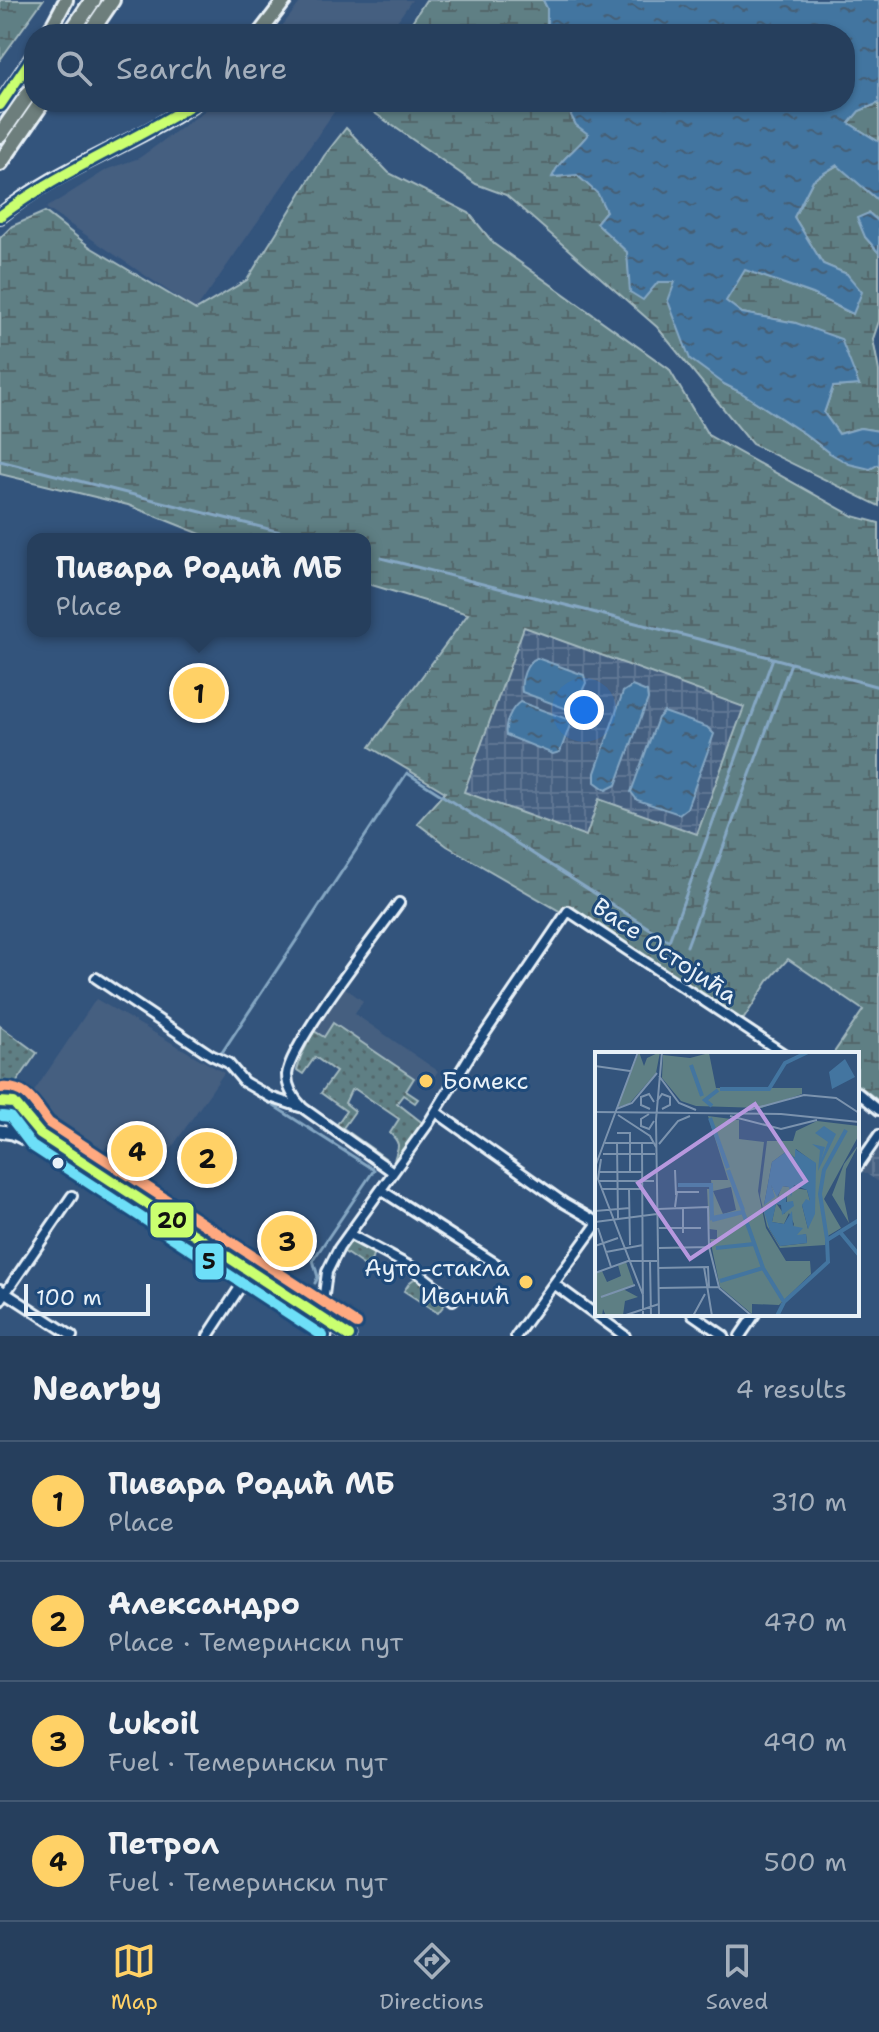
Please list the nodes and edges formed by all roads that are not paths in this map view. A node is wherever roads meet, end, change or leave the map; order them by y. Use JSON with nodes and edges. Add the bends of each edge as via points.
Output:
{"nodes":[{"id":1,"x":66,"y":0,"type":"edge"},
{"id":2,"x":93,"y":0,"type":"edge"},
{"id":3,"x":112,"y":0,"type":"edge"},
{"id":4,"x":285,"y":0,"type":"edge"},
{"id":5,"x":53,"y":24,"type":"edge"},
{"id":6,"x":77,"y":24,"type":"edge"},
{"id":7,"x":96,"y":24,"type":"edge"},
{"id":8,"x":267,"y":24,"type":"edge"},
{"id":9,"x":24,"y":70,"type":"edge"},
{"id":10,"x":24,"y":100,"type":"edge"},
{"id":11,"x":0,"y":105,"type":"edge"},
{"id":12,"x":35,"y":112,"type":"edge"},
{"id":13,"x":179,"y":112,"type":"edge"},
{"id":14,"x":0,"y":135,"type":"edge"},
{"id":15,"x":0,"y":163,"type":"edge"},
{"id":16,"x":0,"y":216,"type":"edge"},
{"id":17,"x":399,"y":903,"type":"dead end"},
{"id":18,"x":96,"y":978,"type":"dead end"},
{"id":19,"x":781,"y":1052,"type":"edge"},
{"id":20,"x":859,"y":1094,"type":"edge"},
{"id":21,"x":0,"y":1102,"type":"edge"},
{"id":22,"x":302,"y":1107,"type":"junction"},
{"id":23,"x":879,"y":1110,"type":"edge"},
{"id":24,"x":436,"y":1112,"type":"junction"},
{"id":25,"x":26,"y":1117,"type":"junction"},
{"id":26,"x":0,"y":1131,"type":"edge"},
{"id":27,"x":13,"y":1133,"type":"junction"},
{"id":28,"x":879,"y":1135,"type":"edge"},
{"id":29,"x":859,"y":1161,"type":"edge"},
{"id":30,"x":393,"y":1172,"type":"junction"},
{"id":31,"x":381,"y":1190,"type":"junction"},
{"id":32,"x":72,"y":1196,"type":"dead end"},
{"id":33,"x":595,"y":1222,"type":"edge"},
{"id":34,"x":595,"y":1226,"type":"edge"},
{"id":35,"x":349,"y":1234,"type":"junction"},
{"id":36,"x":501,"y":1267,"type":"dead end"},
{"id":37,"x":244,"y":1281,"type":"junction"},
{"id":38,"x":554,"y":1284,"type":"junction"},
{"id":39,"x":3,"y":1291,"type":"edge"},
{"id":40,"x":453,"y":1300,"type":"dead end"},
{"id":41,"x":0,"y":1301,"type":"edge"},
{"id":42,"x":595,"y":1314,"type":"edge"},
{"id":43,"x":319,"y":1316,"type":"junction"},
{"id":44,"x":598,"y":1316,"type":"edge"},
{"id":45,"x":695,"y":1316,"type":"edge"},
{"id":46,"x":754,"y":1316,"type":"edge"},
{"id":47,"x":72,"y":1336,"type":"edge"},
{"id":48,"x":208,"y":1336,"type":"edge"},
{"id":49,"x":325,"y":1336,"type":"edge"},
{"id":50,"x":349,"y":1336,"type":"edge"},
{"id":51,"x":516,"y":1336,"type":"edge"},
{"id":52,"x":625,"y":1336,"type":"edge"},
{"id":53,"x":724,"y":1336,"type":"edge"},
{"id":54,"x":740,"y":1336,"type":"edge"}],
"edges":[{"from":1,"to":5,"type":"main road"},
{"from":2,"to":6,"type":"highway"},
{"from":3,"to":7,"type":"highway"},
{"from":4,"to":8,"type":"main road"},
{"from":9,"to":11,"type":"main road"},
{"from":10,"to":14,"type":"highway"},
{"from":12,"to":15,"type":"highway"},
{"from":13,"to":16,"type":"main road","via":[[44,185]]},
{"from":17,"to":22,"type":"street","via":[[294,1056],[287,1078]]},
{"from":18,"to":22,"type":"street","via":[[223,1061],[244,1082]]},
{"from":19,"to":24,"type":"street","name":"Васе Остојића","via":[[568,911]]},
{"from":20,"to":23,"type":"street"},
{"from":21,"to":25,"type":"main road","via":[[15,1101]]},
{"from":22,"to":30,"type":"street"},
{"from":24,"to":30,"type":"street","name":"Васе Остојића"},
{"from":24,"to":33,"type":"street"},
{"from":25,"to":27,"type":"main road"},
{"from":25,"to":43,"type":"main road","via":[[44,1136]]},
{"from":26,"to":27,"type":"main road"},
{"from":27,"to":37,"type":"main road"},
{"from":28,"to":29,"type":"street"},
{"from":30,"to":31,"type":"street","name":"Васе Остојића"},
{"from":31,"to":35,"type":"street","name":"Васе Остојића"},
{"from":31,"to":36,"type":"street"},
{"from":32,"to":39,"type":"street"},
{"from":34,"to":38,"type":"street"},
{"from":35,"to":40,"type":"street","via":[[411,1267]]},
{"from":35,"to":43,"type":"street","name":"Васе Остојића","via":[[327,1272]]},
{"from":37,"to":48,"type":"street"},
{"from":37,"to":49,"type":"main road"},
{"from":38,"to":42,"type":"street"},
{"from":38,"to":51,"type":"street"},
{"from":39,"to":41,"type":"street"},
{"from":39,"to":47,"type":"street"},
{"from":43,"to":50,"type":"main road"},
{"from":44,"to":52,"type":"street"},
{"from":45,"to":53,"type":"street"},
{"from":46,"to":54,"type":"street"}]}
